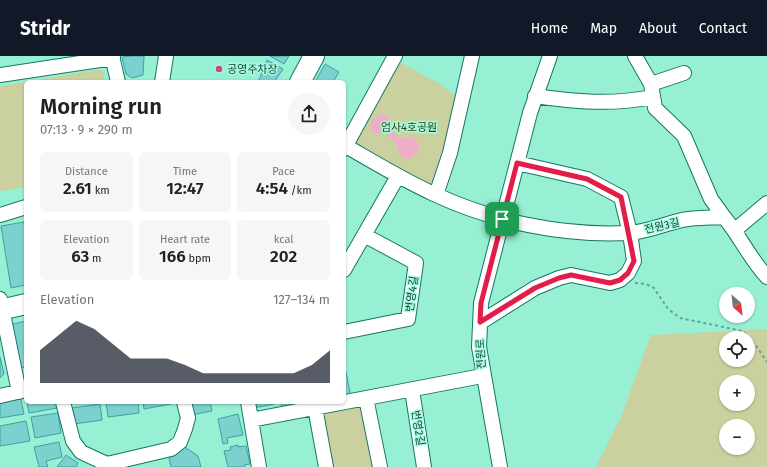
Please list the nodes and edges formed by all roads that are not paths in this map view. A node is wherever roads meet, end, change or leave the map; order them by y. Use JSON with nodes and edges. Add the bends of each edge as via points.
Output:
{"nodes":[{"id":1,"x":166,"y":56,"type":"edge"},
{"id":2,"x":314,"y":56,"type":"edge"},
{"id":3,"x":395,"y":56,"type":"edge"},
{"id":4,"x":472,"y":56,"type":"edge"},
{"id":5,"x":550,"y":56,"type":"edge"},
{"id":6,"x":635,"y":56,"type":"edge"},
{"id":7,"x":113,"y":57,"type":"edge"},
{"id":8,"x":684,"y":73,"type":"dead end"},
{"id":9,"x":0,"y":75,"type":"edge"},
{"id":10,"x":118,"y":80,"type":"edge"},
{"id":11,"x":162,"y":80,"type":"edge"},
{"id":12,"x":301,"y":80,"type":"edge"},
{"id":13,"x":652,"y":91,"type":"junction"},
{"id":14,"x":535,"y":96,"type":"junction"},
{"id":15,"x":346,"y":144,"type":"edge"},
{"id":16,"x":346,"y":147,"type":"edge"},
{"id":17,"x":517,"y":163,"type":"junction"},
{"id":18,"x":398,"y":176,"type":"junction"},
{"id":19,"x":436,"y":195,"type":"junction"},
{"id":20,"x":767,"y":203,"type":"edge"},
{"id":21,"x":24,"y":207,"type":"edge"},
{"id":22,"x":0,"y":215,"type":"edge"},
{"id":23,"x":724,"y":217,"type":"junction"},
{"id":24,"x":502,"y":219,"type":"junction"},
{"id":25,"x":735,"y":230,"type":"junction"},
{"id":26,"x":630,"y":233,"type":"junction"},
{"id":27,"x":364,"y":235,"type":"junction"},
{"id":28,"x":346,"y":266,"type":"edge"},
{"id":29,"x":767,"y":277,"type":"edge"},
{"id":30,"x":24,"y":304,"type":"edge"},
{"id":31,"x":0,"y":306,"type":"edge"},
{"id":32,"x":480,"y":322,"type":"junction"},
{"id":33,"x":346,"y":332,"type":"edge"},
{"id":34,"x":482,"y":376,"type":"junction"},
{"id":35,"x":412,"y":390,"type":"junction"},
{"id":36,"x":22,"y":391,"type":"edge"},
{"id":37,"x":0,"y":396,"type":"edge"},
{"id":38,"x":366,"y":398,"type":"junction"},
{"id":39,"x":346,"y":401,"type":"edge"},
{"id":40,"x":64,"y":404,"type":"edge"},
{"id":41,"x":184,"y":404,"type":"edge"},
{"id":42,"x":248,"y":404,"type":"edge"},
{"id":43,"x":315,"y":405,"type":"edge"},
{"id":44,"x":251,"y":420,"type":"junction"},
{"id":45,"x":134,"y":462,"type":"edge"},
{"id":46,"x":322,"y":466,"type":"edge"},
{"id":47,"x":259,"y":467,"type":"edge"},
{"id":48,"x":380,"y":467,"type":"edge"},
{"id":49,"x":424,"y":467,"type":"edge"},
{"id":50,"x":500,"y":467,"type":"edge"}],
"edges":[{"from":1,"to":11,"type":"street"},
{"from":2,"to":12,"type":"street"},
{"from":3,"to":15,"type":"street"},
{"from":4,"to":19,"type":"street","via":[[450,153]]},
{"from":5,"to":14,"type":"street","name":"전원로"},
{"from":6,"to":13,"type":"street"},
{"from":7,"to":9,"type":"street"},
{"from":7,"to":10,"type":"street"},
{"from":8,"to":13,"type":"street"},
{"from":13,"to":14,"type":"street","via":[[629,102],[576,102]]},
{"from":13,"to":23,"type":"street","via":[[655,108],[684,136],[711,199]]},
{"from":14,"to":17,"type":"street","name":"전원로"},
{"from":16,"to":18,"type":"street"},
{"from":17,"to":24,"type":"street","name":"전원로"},
{"from":17,"to":26,"type":"street","via":[[587,179],[621,197]]},
{"from":18,"to":19,"type":"street"},
{"from":18,"to":27,"type":"street"},
{"from":19,"to":24,"type":"street"},
{"from":20,"to":25,"type":"street"},
{"from":21,"to":22,"type":"street"},
{"from":23,"to":25,"type":"street"},
{"from":23,"to":26,"type":"street","name":"전원3길","via":[[680,220]]},
{"from":24,"to":26,"type":"street","name":"전원3길","via":[[572,232]]},
{"from":24,"to":32,"type":"street","name":"전원로","via":[[481,303]]},
{"from":25,"to":29,"type":"street"},
{"from":26,"to":32,"type":"street","via":[[634,261],[623,278],[610,283],[571,275],[559,278],[535,288]]},
{"from":27,"to":28,"type":"street"},
{"from":27,"to":33,"type":"street","name":"번영4길","via":[[416,263],[408,319]]},
{"from":30,"to":31,"type":"street"},
{"from":31,"to":36,"type":"street"},
{"from":32,"to":34,"type":"street","name":"전원로"},
{"from":34,"to":35,"type":"street"},
{"from":34,"to":50,"type":"street","name":"전원로"},
{"from":35,"to":38,"type":"street"},
{"from":35,"to":49,"type":"street","name":"번영2길"},
{"from":36,"to":37,"type":"street"},
{"from":38,"to":39,"type":"street"},
{"from":38,"to":48,"type":"street"},
{"from":40,"to":45,"type":"street","via":[[73,441],[82,452],[107,464]]},
{"from":41,"to":45,"type":"street","via":[[188,418],[180,442],[171,450]]},
{"from":42,"to":44,"type":"street"},
{"from":43,"to":44,"type":"street"},
{"from":43,"to":46,"type":"street"},
{"from":44,"to":47,"type":"street"}]}
